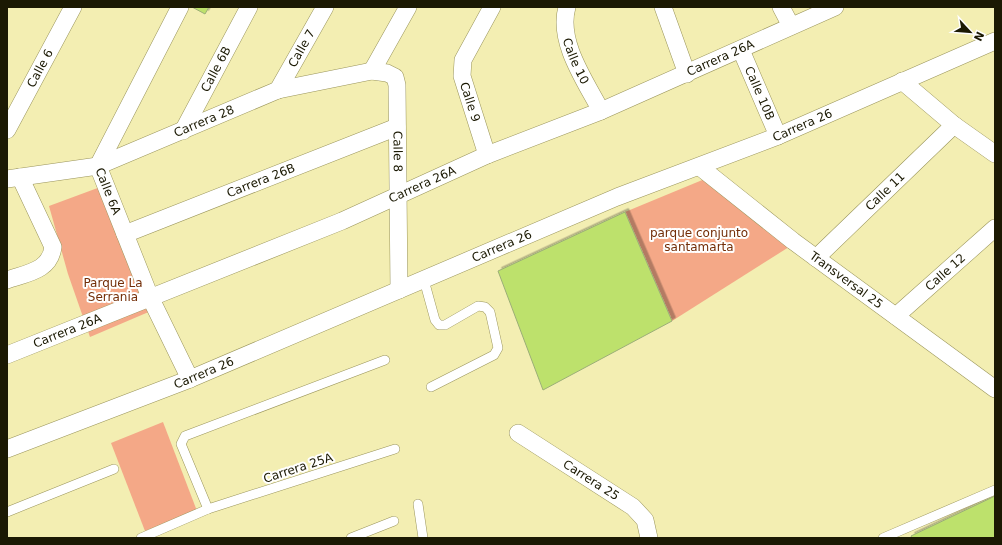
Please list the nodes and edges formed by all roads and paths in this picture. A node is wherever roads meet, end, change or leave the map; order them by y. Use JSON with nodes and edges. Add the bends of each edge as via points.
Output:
{"nodes":[{"id":1,"x":73,"y":7,"type":"edge"},
{"id":2,"x":180,"y":7,"type":"edge"},
{"id":3,"x":249,"y":7,"type":"edge"},
{"id":4,"x":325,"y":7,"type":"edge"},
{"id":5,"x":408,"y":7,"type":"edge"},
{"id":6,"x":492,"y":7,"type":"edge"},
{"id":7,"x":567,"y":7,"type":"edge"},
{"id":8,"x":663,"y":7,"type":"edge"},
{"id":9,"x":781,"y":7,"type":"edge"},
{"id":10,"x":835,"y":7,"type":"edge"},
{"id":11,"x":791,"y":26,"type":"junction"},
{"id":12,"x":995,"y":41,"type":"edge"},
{"id":13,"x":741,"y":50,"type":"junction"},
{"id":14,"x":372,"y":71,"type":"junction"},
{"id":15,"x":687,"y":74,"type":"junction"},
{"id":16,"x":902,"y":81,"type":"junction"},
{"id":17,"x":397,"y":84,"type":"joint"},
{"id":18,"x":278,"y":90,"type":"junction"},
{"id":19,"x":601,"y":111,"type":"junction"},
{"id":20,"x":954,"y":125,"type":"junction"},
{"id":21,"x":397,"y":127,"type":"junction"},
{"id":22,"x":7,"y":130,"type":"edge"},
{"id":23,"x":183,"y":131,"type":"junction"},
{"id":24,"x":778,"y":136,"type":"junction"},
{"id":25,"x":995,"y":154,"type":"edge"},
{"id":26,"x":487,"y":155,"type":"junction"},
{"id":27,"x":98,"y":166,"type":"junction"},
{"id":28,"x":700,"y":166,"type":"junction"},
{"id":29,"x":14,"y":178,"type":"edge"},
{"id":30,"x":398,"y":196,"type":"junction"},
{"id":31,"x":995,"y":228,"type":"edge"},
{"id":32,"x":125,"y":234,"type":"junction"},
{"id":33,"x":816,"y":258,"type":"junction"},
{"id":34,"x":7,"y":280,"type":"edge"},
{"id":35,"x":424,"y":280,"type":"junction"},
{"id":36,"x":399,"y":290,"type":"junction"},
{"id":37,"x":150,"y":297,"type":"junction"},
{"id":38,"x":896,"y":316,"type":"junction"},
{"id":39,"x":7,"y":355,"type":"edge"},
{"id":40,"x":385,"y":360,"type":"dead end"},
{"id":41,"x":190,"y":379,"type":"junction"},
{"id":42,"x":431,"y":386,"type":"dead end"},
{"id":43,"x":995,"y":389,"type":"edge"},
{"id":44,"x":518,"y":433,"type":"dead end"},
{"id":45,"x":7,"y":449,"type":"edge"},
{"id":46,"x":395,"y":449,"type":"dead end"},
{"id":47,"x":114,"y":470,"type":"dead end"},
{"id":48,"x":995,"y":490,"type":"edge"},
{"id":49,"x":418,"y":504,"type":"dead end"},
{"id":50,"x":208,"y":509,"type":"junction"},
{"id":51,"x":7,"y":512,"type":"edge"},
{"id":52,"x":394,"y":520,"type":"dead end"},
{"id":53,"x":903,"y":534,"type":"edge"},
{"id":54,"x":141,"y":538,"type":"edge"},
{"id":55,"x":351,"y":538,"type":"edge"},
{"id":56,"x":424,"y":538,"type":"edge"},
{"id":57,"x":649,"y":538,"type":"edge"},
{"id":58,"x":883,"y":538,"type":"edge"}],
"edges":[{"from":1,"to":22,"type":"street","name":"Calle 6"},
{"from":2,"to":27,"type":"street","name":"Calle 6A"},
{"from":3,"to":23,"type":"street","name":"Calle 6B"},
{"from":4,"to":18,"type":"street","name":"Calle 7"},
{"from":5,"to":14,"type":"street"},
{"from":6,"to":26,"type":"street","name":"Calle 9","via":[[463,60],[462,76]]},
{"from":7,"to":19,"type":"street","name":"Calle 10","via":[[565,31],[569,46]]},
{"from":8,"to":15,"type":"street"},
{"from":9,"to":11,"type":"street"},
{"from":10,"to":11,"type":"street","name":"Carrera 26A"},
{"from":11,"to":13,"type":"street","name":"Carrera 26A"},
{"from":12,"to":16,"type":"street","name":"Carrera 26"},
{"from":13,"to":15,"type":"street","name":"Carrera 26A"},
{"from":13,"to":24,"type":"street","name":"Calle 10B"},
{"from":14,"to":17,"type":"street","name":"Carrera 28","via":[[387,73],[395,78]]},
{"from":14,"to":18,"type":"street","name":"Carrera 28"},
{"from":15,"to":19,"type":"street","name":"Carrera 26A"},
{"from":16,"to":20,"type":"street"},
{"from":16,"to":24,"type":"street","name":"Carrera 26"},
{"from":17,"to":21,"type":"street","name":"Calle 8"},
{"from":18,"to":23,"type":"street","name":"Carrera 28"},
{"from":19,"to":26,"type":"street","name":"Carrera 26A"},
{"from":20,"to":25,"type":"street"},
{"from":20,"to":33,"type":"street","name":"Calle 11"},
{"from":21,"to":30,"type":"street","name":"Calle 8"},
{"from":21,"to":32,"type":"street","name":"Carrera 26B"},
{"from":23,"to":27,"type":"street","name":"Carrera 28"},
{"from":24,"to":28,"type":"street","name":"Carrera 26"},
{"from":26,"to":30,"type":"street","name":"Carrera 26A"},
{"from":27,"to":29,"type":"street","name":"Carrera 28"},
{"from":27,"to":32,"type":"street","name":"Calle 6A"},
{"from":28,"to":33,"type":"street","name":"Transversal 25"},
{"from":28,"to":35,"type":"street","name":"Carrera 26","via":[[617,197]]},
{"from":29,"to":34,"type":"street","via":[[53,247],[52,257],[46,264]]},
{"from":30,"to":36,"type":"street","name":"Calle 8"},
{"from":30,"to":37,"type":"street","name":"Carrera 26A"},
{"from":31,"to":38,"type":"street","name":"Calle 12"},
{"from":32,"to":37,"type":"street","name":"Calle 6A"},
{"from":33,"to":38,"type":"street","name":"Transversal 25"},
{"from":35,"to":36,"type":"street","name":"Carrera 26"},
{"from":35,"to":42,"type":"lane","via":[[435,320],[439,325],[445,325],[478,306],[485,307],[490,312],[498,348],[494,355]]},
{"from":36,"to":41,"type":"street","name":"Carrera 26"},
{"from":37,"to":39,"type":"street","name":"Carrera 26A"},
{"from":37,"to":41,"type":"street","name":"Calle 6A"},
{"from":38,"to":43,"type":"street","name":"Transversal 25"},
{"from":40,"to":50,"type":"lane","via":[[185,436],[181,444]]},
{"from":41,"to":45,"type":"street","name":"Carrera 26"},
{"from":44,"to":57,"type":"street","name":"Carrera 25","via":[[633,507],[645,520]]},
{"from":46,"to":50,"type":"lane","name":"Carrera 25A"},
{"from":47,"to":51,"type":"lane"},
{"from":48,"to":53,"type":"lane"},
{"from":49,"to":56,"type":"lane"},
{"from":50,"to":54,"type":"lane","name":"Carrera 25A"},
{"from":52,"to":55,"type":"lane"},
{"from":53,"to":58,"type":"lane"}]}
